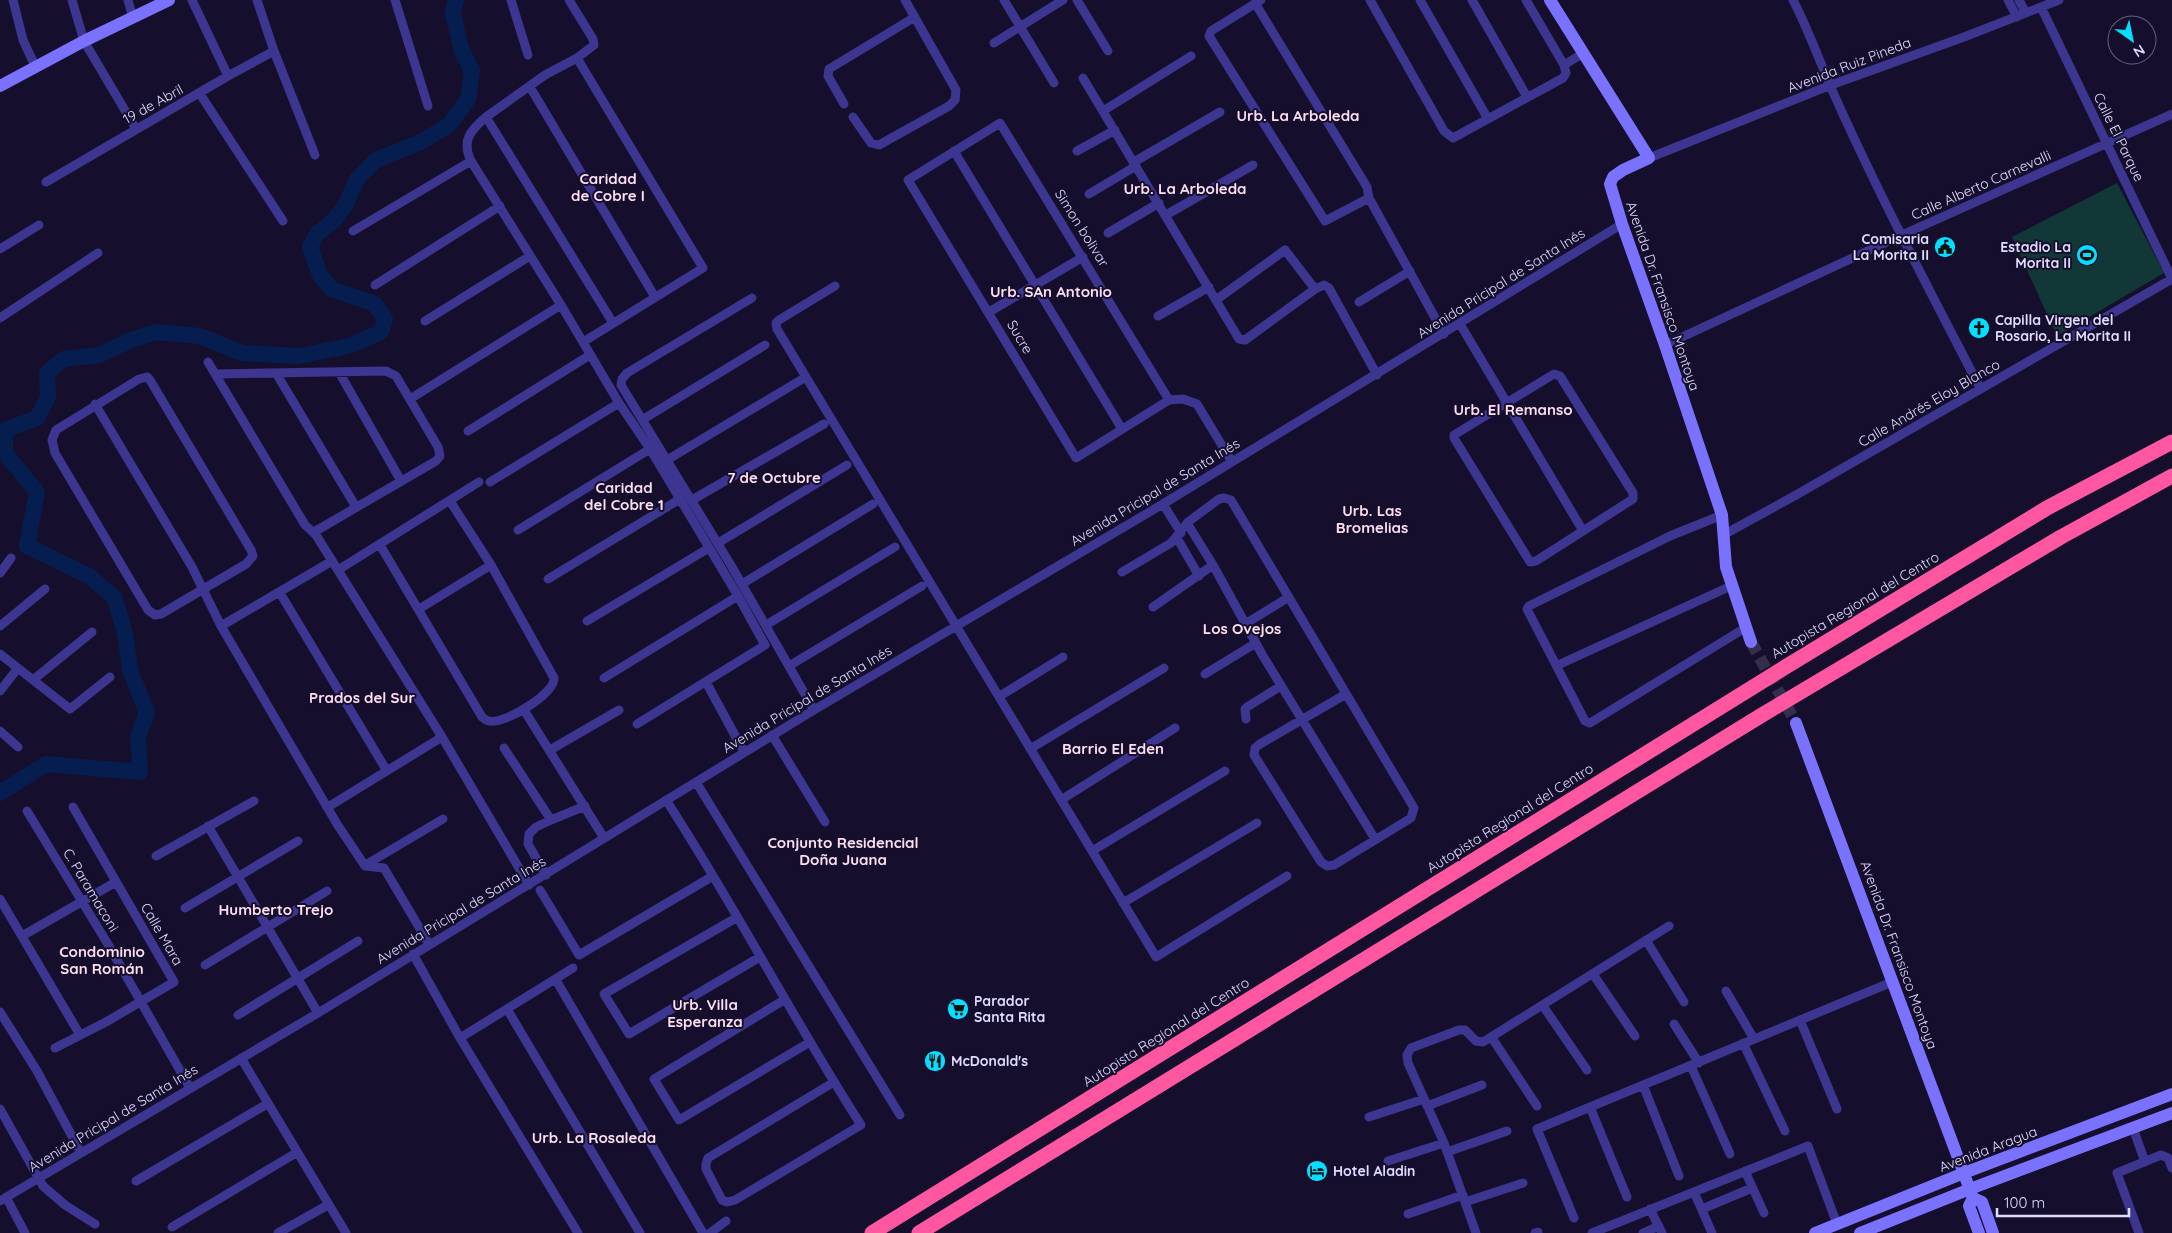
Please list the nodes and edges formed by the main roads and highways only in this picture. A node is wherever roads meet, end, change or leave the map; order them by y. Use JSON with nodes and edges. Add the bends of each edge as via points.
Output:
{"nodes":[{"id":1,"x":169,"y":0,"type":"edge"},
{"id":2,"x":1550,"y":0,"type":"edge"},
{"id":3,"x":0,"y":86,"type":"edge"},
{"id":4,"x":2172,"y":442,"type":"edge"},
{"id":5,"x":2172,"y":476,"type":"edge"},
{"id":6,"x":1751,"y":642,"type":"tunnel mouth"},
{"id":7,"x":1796,"y":723,"type":"tunnel mouth"},
{"id":8,"x":2172,"y":1094,"type":"edge"},
{"id":9,"x":2172,"y":1113,"type":"edge"},
{"id":10,"x":1964,"y":1173,"type":"junction"},
{"id":11,"x":1972,"y":1194,"type":"junction"},
{"id":12,"x":872,"y":1233,"type":"edge"},
{"id":13,"x":919,"y":1233,"type":"edge"},
{"id":14,"x":1815,"y":1233,"type":"edge"},
{"id":15,"x":1860,"y":1233,"type":"edge"},
{"id":16,"x":1979,"y":1233,"type":"edge"},
{"id":17,"x":1994,"y":1233,"type":"edge"}],
"edges":[{"from":1,"to":3,"type":"main road"},
{"from":2,"to":6,"type":"main road","name":"Avenida Dr. Fransisco Montoya","via":[[1649,158],[1623,170],[1613,177],[1610,184],[1722,515],[1726,568]]},
{"from":4,"to":12,"type":"highway","name":"Autopista Regional del Centro","via":[[2047,508],[1786,666]]},
{"from":5,"to":13,"type":"highway","via":[[2061,537],[1762,715]]},
{"from":7,"to":10,"type":"main road","name":"Avenida Dr. Fransisco Montoya"},
{"from":8,"to":10,"type":"main road","name":"Avenida Aragua"},
{"from":9,"to":11,"type":"main road"},
{"from":10,"to":11,"type":"main road","name":"Avenida Dr. Fransisco Montoya"},
{"from":10,"to":14,"type":"main road","name":"Avenida Aragua"},
{"from":11,"to":15,"type":"main road"},
{"from":11,"to":16,"type":"main road","name":"Avenida Dr. Fransisco Montoya","via":[[1969,1206]]},
{"from":11,"to":17,"type":"main road","name":"Avenida Dr. Fransisco Montoya","via":[[1982,1202]]}]}
